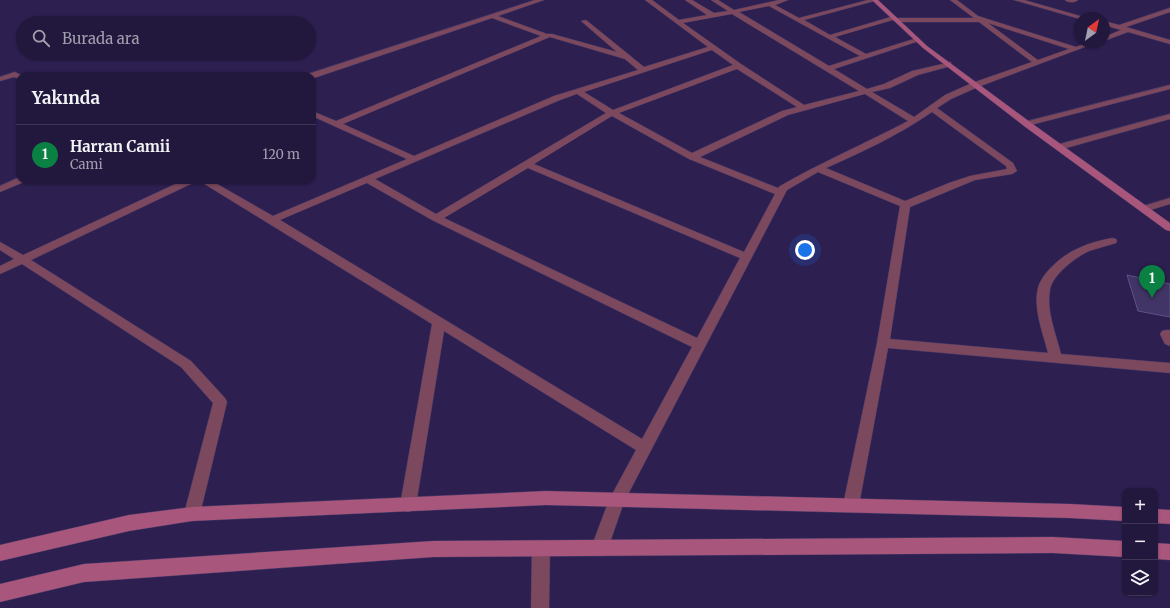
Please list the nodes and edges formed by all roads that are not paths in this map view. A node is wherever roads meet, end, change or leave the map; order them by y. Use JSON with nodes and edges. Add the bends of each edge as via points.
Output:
{"nodes":[{"id":1,"x":540,"y":0,"type":"edge"},
{"id":2,"x":648,"y":0,"type":"edge"},
{"id":3,"x":688,"y":0,"type":"edge"},
{"id":4,"x":714,"y":0,"type":"edge"},
{"id":5,"x":785,"y":0,"type":"edge"},
{"id":6,"x":875,"y":0,"type":"edge"},
{"id":7,"x":953,"y":0,"type":"edge"},
{"id":8,"x":1017,"y":0,"type":"edge"},
{"id":9,"x":1068,"y":0,"type":"edge"},
{"id":10,"x":1075,"y":0,"type":"edge"},
{"id":11,"x":769,"y":4,"type":"junction"},
{"id":12,"x":1170,"y":10,"type":"edge"},
{"id":13,"x":733,"y":12,"type":"junction"},
{"id":14,"x":712,"y":15,"type":"junction"},
{"id":15,"x":1074,"y":15,"type":"edge"},
{"id":16,"x":1155,"y":15,"type":"junction"},
{"id":17,"x":491,"y":16,"type":"junction"},
{"id":18,"x":895,"y":19,"type":"junction"},
{"id":19,"x":977,"y":19,"type":"junction"},
{"id":20,"x":1170,"y":19,"type":"edge"},
{"id":21,"x":798,"y":20,"type":"junction"},
{"id":22,"x":584,"y":22,"type":"dead end"},
{"id":23,"x":677,"y":22,"type":"junction"},
{"id":24,"x":1110,"y":24,"type":"edge"},
{"id":25,"x":1120,"y":27,"type":"junction"},
{"id":26,"x":1127,"y":30,"type":"junction"},
{"id":27,"x":547,"y":36,"type":"junction"},
{"id":28,"x":829,"y":37,"type":"junction"},
{"id":29,"x":1110,"y":37,"type":"edge"},
{"id":30,"x":917,"y":40,"type":"junction"},
{"id":31,"x":1170,"y":42,"type":"edge"},
{"id":32,"x":712,"y":48,"type":"junction"},
{"id":33,"x":1076,"y":49,"type":"joint"},
{"id":34,"x":627,"y":57,"type":"junction"},
{"id":35,"x":866,"y":57,"type":"junction"},
{"id":36,"x":1038,"y":63,"type":"junction"},
{"id":37,"x":948,"y":64,"type":"junction"},
{"id":38,"x":738,"y":66,"type":"junction"},
{"id":39,"x":828,"y":69,"type":"junction"},
{"id":40,"x":643,"y":70,"type":"junction"},
{"id":41,"x":316,"y":74,"type":"edge"},
{"id":42,"x":16,"y":75,"type":"edge"},
{"id":43,"x":0,"y":79,"type":"edge"},
{"id":44,"x":975,"y":85,"type":"junction"},
{"id":45,"x":1170,"y":87,"type":"edge"},
{"id":46,"x":578,"y":91,"type":"junction"},
{"id":47,"x":865,"y":91,"type":"junction"},
{"id":48,"x":803,"y":108,"type":"junction"},
{"id":49,"x":932,"y":108,"type":"junction"},
{"id":50,"x":612,"y":114,"type":"junction"},
{"id":51,"x":316,"y":115,"type":"edge"},
{"id":52,"x":1170,"y":116,"type":"edge"},
{"id":53,"x":913,"y":120,"type":"junction"},
{"id":54,"x":336,"y":124,"type":"junction"},
{"id":55,"x":1027,"y":124,"type":"junction"},
{"id":56,"x":1059,"y":147,"type":"junction"},
{"id":57,"x":692,"y":157,"type":"junction"},
{"id":58,"x":414,"y":159,"type":"junction"},
{"id":59,"x":527,"y":164,"type":"junction"},
{"id":60,"x":818,"y":168,"type":"junction"},
{"id":61,"x":367,"y":179,"type":"junction"},
{"id":62,"x":16,"y":182,"type":"edge"},
{"id":63,"x":184,"y":184,"type":"edge"},
{"id":64,"x":210,"y":184,"type":"edge"},
{"id":65,"x":0,"y":188,"type":"edge"},
{"id":66,"x":781,"y":193,"type":"junction"},
{"id":67,"x":1170,"y":201,"type":"edge"},
{"id":68,"x":905,"y":205,"type":"junction"},
{"id":69,"x":1144,"y":209,"type":"junction"},
{"id":70,"x":436,"y":218,"type":"junction"},
{"id":71,"x":272,"y":220,"type":"junction"},
{"id":72,"x":1170,"y":228,"type":"edge"},
{"id":73,"x":1112,"y":241,"type":"dead end"},
{"id":74,"x":0,"y":245,"type":"edge"},
{"id":75,"x":746,"y":257,"type":"junction"},
{"id":76,"x":23,"y":260,"type":"junction"},
{"id":77,"x":0,"y":270,"type":"edge"},
{"id":78,"x":439,"y":322,"type":"junction"},
{"id":79,"x":1170,"y":334,"type":"edge"},
{"id":80,"x":1170,"y":341,"type":"edge"},
{"id":81,"x":883,"y":343,"type":"junction"},
{"id":82,"x":700,"y":345,"type":"junction"},
{"id":83,"x":1056,"y":358,"type":"junction"},
{"id":84,"x":1170,"y":368,"type":"edge"},
{"id":85,"x":645,"y":448,"type":"junction"},
{"id":86,"x":618,"y":500,"type":"junction"},
{"id":87,"x":408,"y":505,"type":"junction"},
{"id":88,"x":852,"y":505,"type":"junction"},
{"id":89,"x":192,"y":514,"type":"junction"},
{"id":90,"x":1122,"y":514,"type":"edge"},
{"id":91,"x":1158,"y":516,"type":"edge"},
{"id":92,"x":1170,"y":517,"type":"edge"},
{"id":93,"x":600,"y":548,"type":"junction"},
{"id":94,"x":541,"y":549,"type":"junction"},
{"id":95,"x":1122,"y":549,"type":"edge"},
{"id":96,"x":1158,"y":551,"type":"edge"},
{"id":97,"x":1170,"y":552,"type":"edge"},
{"id":98,"x":0,"y":553,"type":"edge"},
{"id":99,"x":0,"y":593,"type":"edge"},
{"id":100,"x":540,"y":608,"type":"edge"}],
"edges":[{"from":1,"to":17,"type":"street"},
{"from":2,"to":23,"type":"street"},
{"from":3,"to":14,"type":"street"},
{"from":4,"to":13,"type":"street"},
{"from":5,"to":11,"type":"street"},
{"from":6,"to":18,"type":"main road"},
{"from":6,"to":21,"type":"street"},
{"from":7,"to":19,"type":"street"},
{"from":8,"to":15,"type":"street"},
{"from":9,"to":10,"type":"street"},
{"from":11,"to":13,"type":"street"},
{"from":11,"to":21,"type":"street"},
{"from":12,"to":16,"type":"street"},
{"from":13,"to":14,"type":"street"},
{"from":13,"to":39,"type":"street"},
{"from":14,"to":23,"type":"street"},
{"from":16,"to":20,"type":"street"},
{"from":16,"to":25,"type":"street"},
{"from":17,"to":27,"type":"street"},
{"from":17,"to":41,"type":"street"},
{"from":18,"to":19,"type":"street"},
{"from":18,"to":28,"type":"street"},
{"from":18,"to":30,"type":"main road"},
{"from":19,"to":33,"type":"street"},
{"from":19,"to":36,"type":"street"},
{"from":21,"to":28,"type":"street"},
{"from":22,"to":34,"type":"street"},
{"from":23,"to":32,"type":"street"},
{"from":24,"to":25,"type":"street"},
{"from":25,"to":26,"type":"street"},
{"from":26,"to":29,"type":"street"},
{"from":26,"to":31,"type":"street"},
{"from":27,"to":34,"type":"street"},
{"from":27,"to":54,"type":"street"},
{"from":28,"to":35,"type":"street"},
{"from":30,"to":35,"type":"street"},
{"from":30,"to":37,"type":"main road"},
{"from":32,"to":38,"type":"street"},
{"from":32,"to":40,"type":"street"},
{"from":33,"to":36,"type":"street"},
{"from":34,"to":40,"type":"street"},
{"from":35,"to":39,"type":"street"},
{"from":36,"to":44,"type":"street"},
{"from":37,"to":44,"type":"main road"},
{"from":37,"to":47,"type":"street","via":[[915,73],[887,86]]},
{"from":38,"to":48,"type":"street"},
{"from":38,"to":50,"type":"street"},
{"from":39,"to":47,"type":"street"},
{"from":40,"to":46,"type":"street"},
{"from":42,"to":43,"type":"street"},
{"from":44,"to":49,"type":"street","via":[[948,97]]},
{"from":44,"to":55,"type":"main road"},
{"from":45,"to":55,"type":"street"},
{"from":46,"to":50,"type":"street"},
{"from":46,"to":58,"type":"street"},
{"from":47,"to":48,"type":"street"},
{"from":47,"to":53,"type":"street"},
{"from":48,"to":57,"type":"street","via":[[785,113]]},
{"from":49,"to":53,"type":"street"},
{"from":49,"to":68,"type":"street","via":[[1012,170],[973,178]]},
{"from":50,"to":57,"type":"street"},
{"from":50,"to":59,"type":"street"},
{"from":51,"to":54,"type":"street"},
{"from":52,"to":56,"type":"street"},
{"from":53,"to":60,"type":"street"},
{"from":54,"to":58,"type":"street"},
{"from":55,"to":56,"type":"main road"},
{"from":56,"to":69,"type":"main road"},
{"from":57,"to":66,"type":"street"},
{"from":58,"to":61,"type":"street"},
{"from":59,"to":70,"type":"street"},
{"from":59,"to":75,"type":"street"},
{"from":60,"to":66,"type":"street","via":[[783,188]]},
{"from":60,"to":68,"type":"street"},
{"from":61,"to":70,"type":"street"},
{"from":61,"to":71,"type":"street"},
{"from":62,"to":65,"type":"street"},
{"from":63,"to":76,"type":"street"},
{"from":64,"to":71,"type":"street"},
{"from":66,"to":75,"type":"street"},
{"from":67,"to":69,"type":"street"},
{"from":68,"to":81,"type":"street"},
{"from":69,"to":72,"type":"main road"},
{"from":70,"to":82,"type":"street"},
{"from":71,"to":78,"type":"street"},
{"from":73,"to":83,"type":"street","via":[[1081,250],[1047,280],[1044,290],[1046,315]]},
{"from":74,"to":76,"type":"street"},
{"from":75,"to":82,"type":"street"},
{"from":76,"to":77,"type":"street"},
{"from":76,"to":89,"type":"street","via":[[186,364],[220,402]]},
{"from":78,"to":85,"type":"street"},
{"from":78,"to":87,"type":"street"},
{"from":79,"to":80,"type":"street","via":[[1166,334]]},
{"from":81,"to":83,"type":"street"},
{"from":81,"to":88,"type":"street"},
{"from":82,"to":85,"type":"street"},
{"from":83,"to":84,"type":"street"},
{"from":85,"to":86,"type":"street"},
{"from":86,"to":87,"type":"main road","via":[[546,498]]},
{"from":86,"to":88,"type":"main road"},
{"from":86,"to":93,"type":"street"},
{"from":87,"to":89,"type":"main road"},
{"from":88,"to":90,"type":"main road"},
{"from":89,"to":98,"type":"main road","via":[[129,523]]},
{"from":91,"to":92,"type":"main road"},
{"from":93,"to":94,"type":"main road"},
{"from":93,"to":95,"type":"main road","via":[[1053,545]]},
{"from":94,"to":99,"type":"main road","via":[[433,549],[84,573]]},
{"from":94,"to":100,"type":"street"},
{"from":96,"to":97,"type":"main road"}]}
